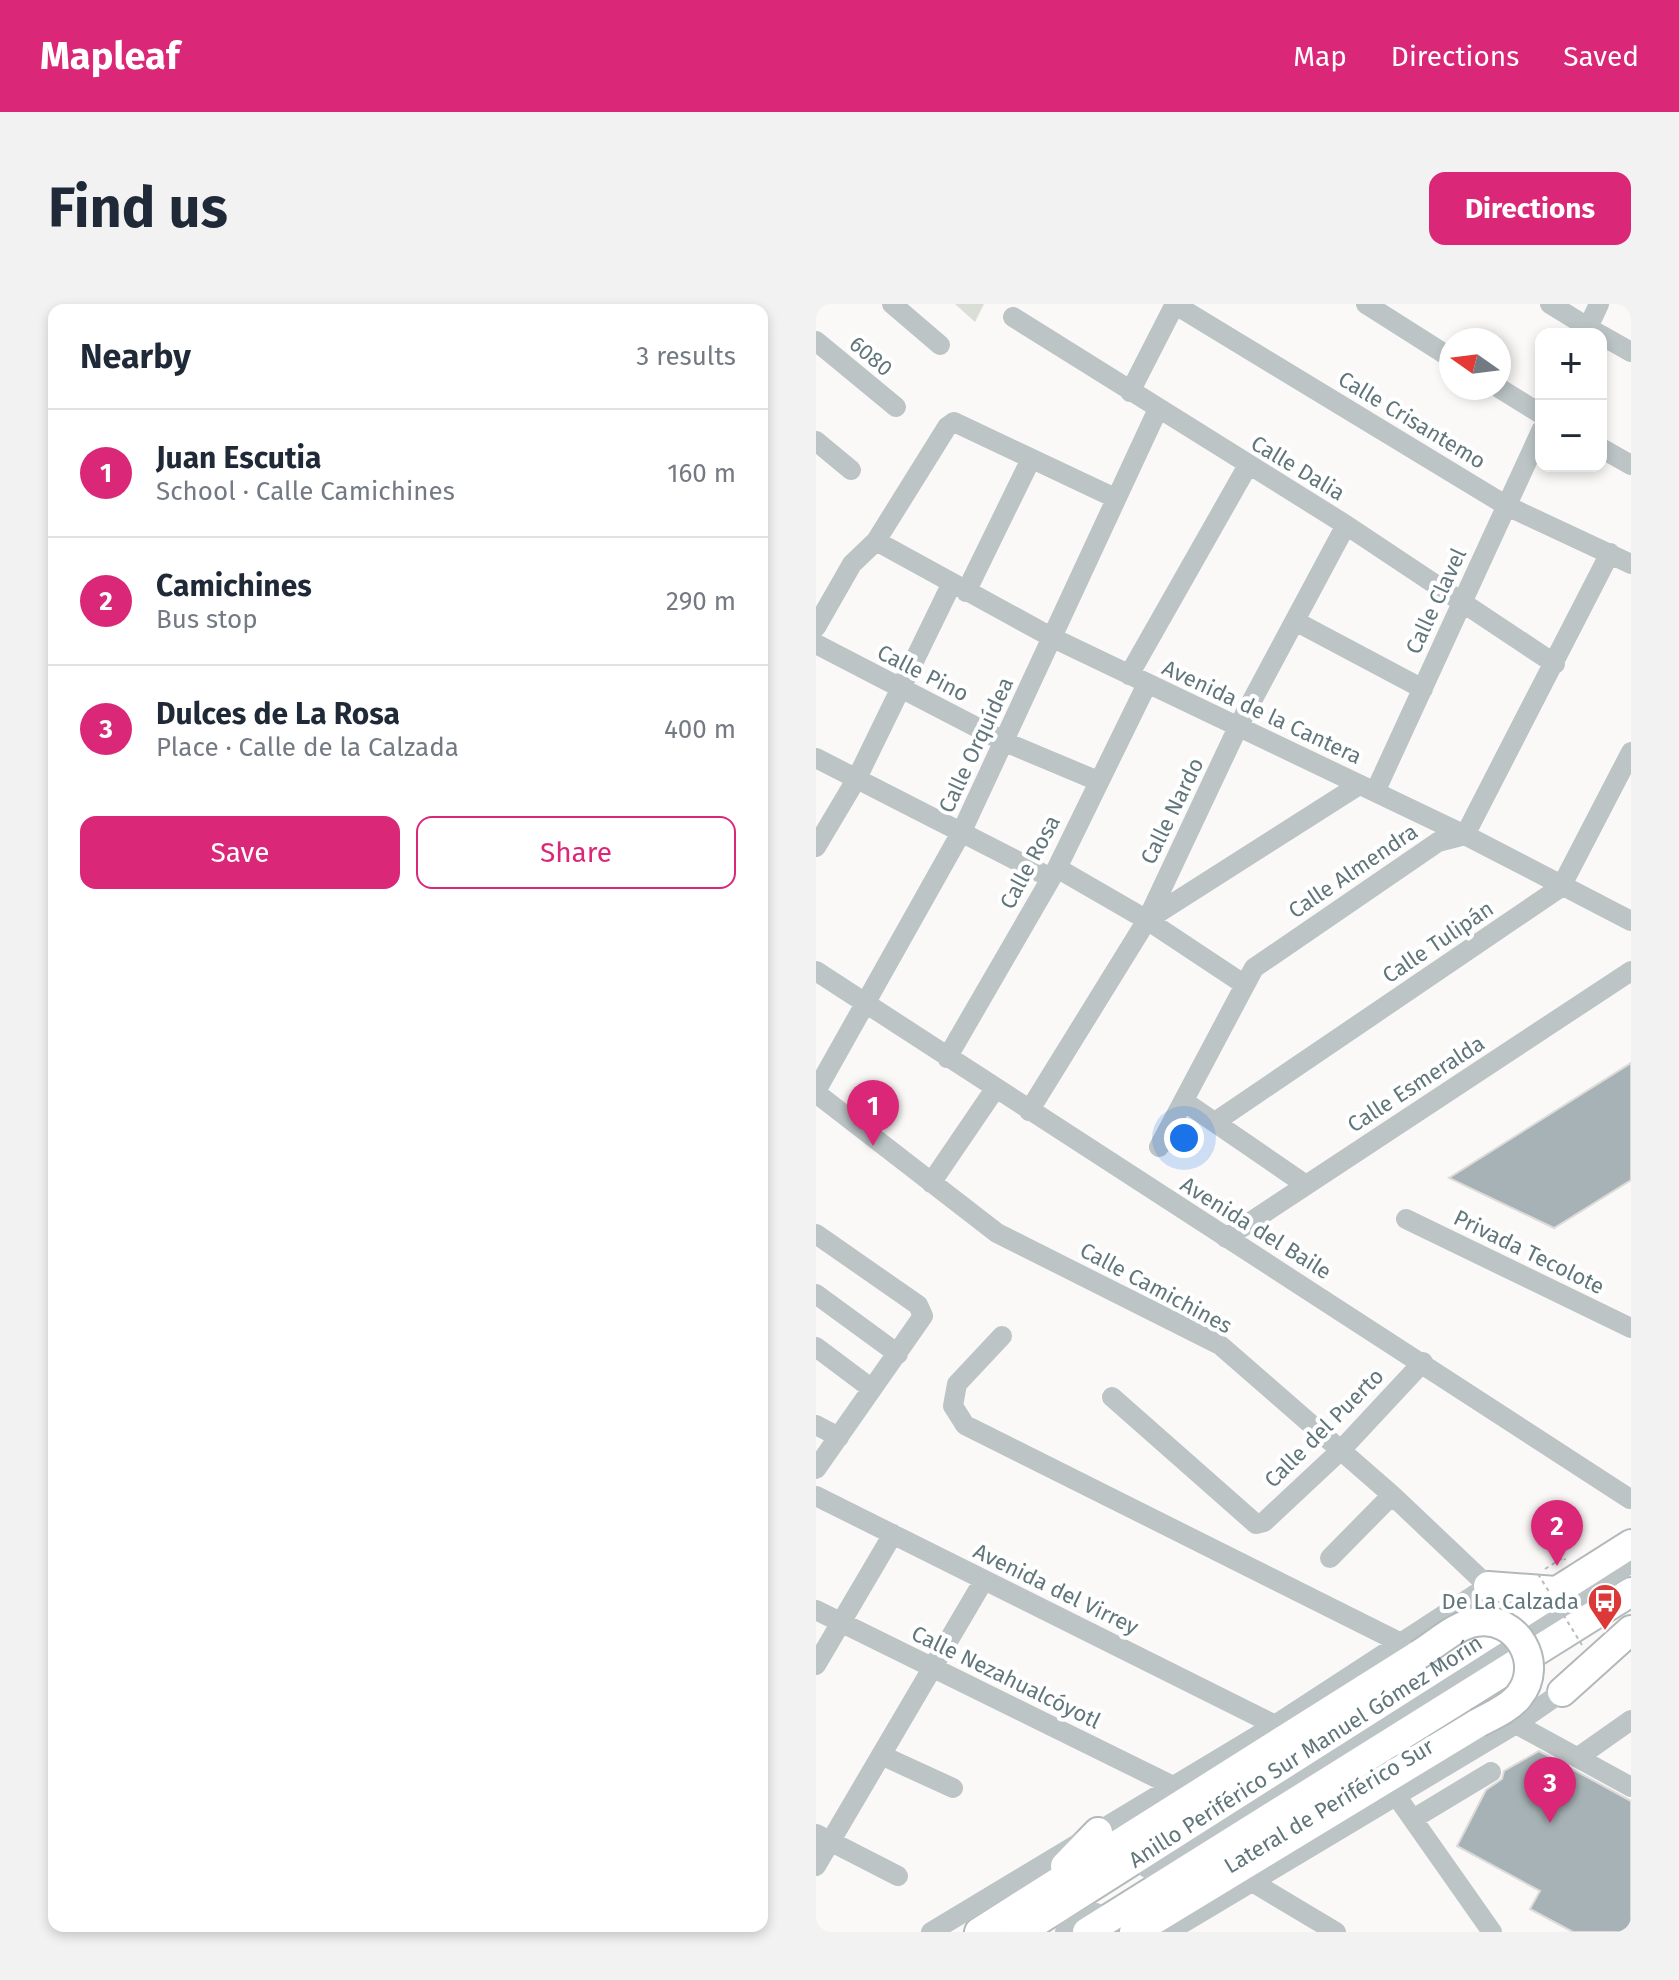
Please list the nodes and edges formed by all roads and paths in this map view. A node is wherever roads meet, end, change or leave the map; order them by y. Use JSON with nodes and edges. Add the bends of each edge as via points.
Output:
{"nodes":[{"id":1,"x":892,"y":304,"type":"edge"},
{"id":2,"x":1175,"y":304,"type":"edge"},
{"id":3,"x":1366,"y":304,"type":"edge"},
{"id":4,"x":1550,"y":304,"type":"edge"},
{"id":5,"x":1599,"y":304,"type":"edge"},
{"id":6,"x":1013,"y":317,"type":"dead end"},
{"id":7,"x":1586,"y":328,"type":"edge"},
{"id":8,"x":1595,"y":328,"type":"edge"},
{"id":9,"x":1607,"y":340,"type":"edge"},
{"id":10,"x":816,"y":341,"type":"edge"},
{"id":11,"x":940,"y":345,"type":"dead end"},
{"id":12,"x":1439,"y":350,"type":"edge"},
{"id":13,"x":1631,"y":352,"type":"edge"},
{"id":14,"x":1130,"y":392,"type":"junction"},
{"id":15,"x":1511,"y":395,"type":"edge"},
{"id":16,"x":896,"y":407,"type":"dead end"},
{"id":17,"x":1158,"y":409,"type":"junction"},
{"id":18,"x":1535,"y":410,"type":"edge"},
{"id":19,"x":816,"y":441,"type":"edge"},
{"id":20,"x":1535,"y":444,"type":"edge"},
{"id":21,"x":1607,"y":451,"type":"edge"},
{"id":22,"x":1031,"y":459,"type":"junction"},
{"id":23,"x":1631,"y":465,"type":"edge"},
{"id":24,"x":1247,"y":467,"type":"junction"},
{"id":25,"x":851,"y":470,"type":"dead end"},
{"id":26,"x":1115,"y":498,"type":"junction"},
{"id":27,"x":1507,"y":506,"type":"junction"},
{"id":28,"x":1346,"y":525,"type":"junction"},
{"id":29,"x":876,"y":541,"type":"junction"},
{"id":30,"x":1610,"y":553,"type":"junction"},
{"id":31,"x":1631,"y":564,"type":"edge"},
{"id":32,"x":958,"y":589,"type":"junction"},
{"id":33,"x":1462,"y":602,"type":"junction"},
{"id":34,"x":1295,"y":621,"type":"junction"},
{"id":35,"x":816,"y":627,"type":"edge"},
{"id":36,"x":1053,"y":638,"type":"junction"},
{"id":37,"x":816,"y":644,"type":"edge"},
{"id":38,"x":1555,"y":664,"type":"junction"},
{"id":39,"x":1138,"y":679,"type":"junction"},
{"id":40,"x":1423,"y":689,"type":"junction"},
{"id":41,"x":902,"y":690,"type":"junction"},
{"id":42,"x":1239,"y":725,"type":"junction"},
{"id":43,"x":1005,"y":742,"type":"junction"},
{"id":44,"x":1631,"y":752,"type":"edge"},
{"id":45,"x":816,"y":758,"type":"edge"},
{"id":46,"x":857,"y":778,"type":"junction"},
{"id":47,"x":1098,"y":781,"type":"junction"},
{"id":48,"x":1367,"y":788,"type":"junction"},
{"id":49,"x":962,"y":831,"type":"junction"},
{"id":50,"x":1465,"y":835,"type":"junction"},
{"id":51,"x":816,"y":847,"type":"edge"},
{"id":52,"x":1054,"y":873,"type":"junction"},
{"id":53,"x":1561,"y":887,"type":"junction"},
{"id":54,"x":1147,"y":920,"type":"junction"},
{"id":55,"x":1631,"y":921,"type":"edge"},
{"id":56,"x":816,"y":971,"type":"edge"},
{"id":57,"x":1631,"y":971,"type":"edge"},
{"id":58,"x":1245,"y":985,"type":"junction"},
{"id":59,"x":863,"y":1004,"type":"junction"},
{"id":60,"x":947,"y":1058,"type":"junction"},
{"id":61,"x":995,"y":1089,"type":"junction"},
{"id":62,"x":816,"y":1092,"type":"edge"},
{"id":63,"x":1185,"y":1102,"type":"junction"},
{"id":64,"x":1029,"y":1111,"type":"junction"},
{"id":65,"x":1215,"y":1122,"type":"junction"},
{"id":66,"x":1159,"y":1147,"type":"dead end"},
{"id":67,"x":931,"y":1183,"type":"junction"},
{"id":68,"x":1306,"y":1185,"type":"junction"},
{"id":69,"x":1406,"y":1219,"type":"dead end"},
{"id":70,"x":816,"y":1234,"type":"edge"},
{"id":71,"x":1226,"y":1238,"type":"junction"},
{"id":72,"x":816,"y":1294,"type":"edge"},
{"id":73,"x":1631,"y":1328,"type":"edge"},
{"id":74,"x":1002,"y":1336,"type":"dead end"},
{"id":75,"x":816,"y":1347,"type":"edge"},
{"id":76,"x":898,"y":1354,"type":"junction"},
{"id":77,"x":1423,"y":1362,"type":"junction"},
{"id":78,"x":872,"y":1389,"type":"junction"},
{"id":79,"x":1112,"y":1397,"type":"dead end"},
{"id":80,"x":816,"y":1425,"type":"edge"},
{"id":81,"x":839,"y":1437,"type":"junction"},
{"id":82,"x":1341,"y":1450,"type":"junction"},
{"id":83,"x":816,"y":1469,"type":"edge"},
{"id":84,"x":1392,"y":1495,"type":"junction"},
{"id":85,"x":816,"y":1496,"type":"edge"},
{"id":86,"x":1630,"y":1499,"type":"edge"},
{"id":87,"x":893,"y":1534,"type":"junction"},
{"id":88,"x":1631,"y":1544,"type":"edge"},
{"id":89,"x":1330,"y":1558,"type":"dead end"},
{"id":90,"x":1631,"y":1563,"type":"edge"},
{"id":91,"x":1631,"y":1577,"type":"edge"},
{"id":92,"x":984,"y":1580,"type":"junction"},
{"id":93,"x":1547,"y":1582,"type":"junction"},
{"id":94,"x":1488,"y":1586,"type":"junction"},
{"id":95,"x":1631,"y":1592,"type":"edge"},
{"id":96,"x":816,"y":1610,"type":"edge"},
{"id":97,"x":841,"y":1622,"type":"junction"},
{"id":98,"x":1631,"y":1630,"type":"edge"},
{"id":99,"x":1582,"y":1645,"type":"dead end"},
{"id":100,"x":1410,"y":1650,"type":"junction"},
{"id":101,"x":816,"y":1665,"type":"edge"},
{"id":102,"x":932,"y":1668,"type":"junction"},
{"id":103,"x":1562,"y":1692,"type":"joint"},
{"id":104,"x":1631,"y":1720,"type":"edge"},
{"id":105,"x":1516,"y":1724,"type":"junction"},
{"id":106,"x":1275,"y":1725,"type":"junction"},
{"id":107,"x":881,"y":1755,"type":"junction"},
{"id":108,"x":1577,"y":1758,"type":"junction"},
{"id":109,"x":1491,"y":1772,"type":"dead end"},
{"id":110,"x":1175,"y":1787,"type":"junction"},
{"id":111,"x":1631,"y":1787,"type":"edge"},
{"id":112,"x":953,"y":1788,"type":"dead end"},
{"id":113,"x":1395,"y":1794,"type":"junction"},
{"id":114,"x":1413,"y":1819,"type":"junction"},
{"id":115,"x":1098,"y":1832,"type":"junction"},
{"id":116,"x":823,"y":1838,"type":"edge"},
{"id":117,"x":816,"y":1866,"type":"edge"},
{"id":118,"x":898,"y":1876,"type":"dead end"},
{"id":119,"x":1249,"y":1880,"type":"junction"},
{"id":120,"x":1037,"y":1896,"type":"junction"},
{"id":121,"x":931,"y":1932,"type":"edge"},
{"id":122,"x":979,"y":1932,"type":"edge"},
{"id":123,"x":1020,"y":1932,"type":"edge"},
{"id":124,"x":1044,"y":1932,"type":"edge"},
{"id":125,"x":1065,"y":1932,"type":"edge"},
{"id":126,"x":1087,"y":1932,"type":"edge"},
{"id":127,"x":1134,"y":1932,"type":"edge"},
{"id":128,"x":1168,"y":1932,"type":"edge"},
{"id":129,"x":1336,"y":1932,"type":"edge"},
{"id":130,"x":1492,"y":1932,"type":"edge"}],
"edges":[{"from":1,"to":11,"type":"street"},
{"from":2,"to":14,"type":"street"},
{"from":2,"to":27,"type":"street","name":"Calle Crisantemo"},
{"from":3,"to":12,"type":"street"},
{"from":4,"to":7,"type":"street"},
{"from":5,"to":8,"type":"street"},
{"from":6,"to":14,"type":"street","name":"Calle Dalia"},
{"from":9,"to":13,"type":"street"},
{"from":10,"to":16,"type":"street","name":"6080"},
{"from":14,"to":17,"type":"street","name":"Calle Dalia"},
{"from":15,"to":18,"type":"street"},
{"from":17,"to":24,"type":"street","name":"Calle Dalia"},
{"from":17,"to":26,"type":"street","name":"Calle Orquídea"},
{"from":19,"to":25,"type":"street"},
{"from":20,"to":27,"type":"street","name":"Calle Clavel"},
{"from":21,"to":23,"type":"street"},
{"from":22,"to":26,"type":"street"},
{"from":22,"to":29,"type":"street","via":[[954,422]]},
{"from":22,"to":32,"type":"street"},
{"from":24,"to":28,"type":"street","name":"Calle Dalia"},
{"from":24,"to":39,"type":"street","name":"Calle Rosa"},
{"from":26,"to":36,"type":"street","name":"Calle Orquídea"},
{"from":27,"to":30,"type":"street","name":"Calle Crisantemo"},
{"from":27,"to":33,"type":"street","name":"Calle Clavel"},
{"from":28,"to":33,"type":"street","name":"Calle Dalia"},
{"from":28,"to":34,"type":"street","name":"Calle Nardo"},
{"from":29,"to":32,"type":"street","name":"Avenida de la Cantera"},
{"from":29,"to":35,"type":"street","via":[[852,564]]},
{"from":30,"to":31,"type":"street","name":"Calle Crisantemo"},
{"from":30,"to":38,"type":"street"},
{"from":32,"to":36,"type":"street","name":"Avenida de la Cantera"},
{"from":32,"to":41,"type":"street"},
{"from":33,"to":38,"type":"street","name":"Calle Dalia"},
{"from":33,"to":40,"type":"street","name":"Calle Clavel"},
{"from":34,"to":40,"type":"street"},
{"from":34,"to":42,"type":"street","name":"Calle Nardo"},
{"from":36,"to":39,"type":"street","name":"Avenida de la Cantera"},
{"from":36,"to":43,"type":"street","name":"Calle Orquídea"},
{"from":37,"to":41,"type":"street","name":"Calle Pino"},
{"from":38,"to":50,"type":"street"},
{"from":39,"to":42,"type":"street","name":"Avenida de la Cantera"},
{"from":39,"to":47,"type":"street","name":"Calle Rosa"},
{"from":40,"to":48,"type":"street","name":"Calle Clavel"},
{"from":41,"to":43,"type":"street","name":"Calle Pino"},
{"from":41,"to":46,"type":"street"},
{"from":42,"to":48,"type":"street","name":"Avenida de la Cantera"},
{"from":42,"to":54,"type":"street","name":"Calle Nardo"},
{"from":43,"to":47,"type":"street","name":"Calle Pino"},
{"from":43,"to":49,"type":"street","name":"Calle Orquídea"},
{"from":44,"to":53,"type":"street","name":"Calle Tulipán"},
{"from":45,"to":46,"type":"street"},
{"from":46,"to":49,"type":"street"},
{"from":46,"to":51,"type":"street"},
{"from":47,"to":52,"type":"street","name":"Calle Rosa"},
{"from":48,"to":50,"type":"street","name":"Avenida de la Cantera"},
{"from":48,"to":54,"type":"street"},
{"from":49,"to":52,"type":"street"},
{"from":49,"to":59,"type":"street","name":"Calle Orquídea"},
{"from":50,"to":53,"type":"street","name":"Avenida de la Cantera"},
{"from":50,"to":58,"type":"street","name":"Calle Almendra","via":[[1438,842],[1254,968]]},
{"from":52,"to":54,"type":"street"},
{"from":52,"to":60,"type":"street","name":"Calle Rosa"},
{"from":53,"to":55,"type":"street","name":"Avenida de la Cantera"},
{"from":53,"to":65,"type":"street","name":"Calle Tulipán"},
{"from":54,"to":58,"type":"street"},
{"from":54,"to":64,"type":"street","name":"Calle Nardo"},
{"from":56,"to":59,"type":"street","name":"Avenida del Baile"},
{"from":57,"to":68,"type":"street","name":"Calle Esmeralda"},
{"from":58,"to":63,"type":"street","name":"Calle Almendra"},
{"from":59,"to":60,"type":"street","name":"Avenida del Baile"},
{"from":59,"to":62,"type":"street","name":"Calle Orquídea"},
{"from":60,"to":61,"type":"street","name":"Avenida del Baile"},
{"from":61,"to":64,"type":"street","name":"Avenida del Baile"},
{"from":61,"to":67,"type":"street"},
{"from":62,"to":67,"type":"street","name":"Calle Camichines"},
{"from":63,"to":65,"type":"street"},
{"from":63,"to":66,"type":"street","name":"Calle Almendra"},
{"from":64,"to":71,"type":"street","name":"Avenida del Baile"},
{"from":65,"to":68,"type":"street"},
{"from":67,"to":82,"type":"street","name":"Calle Camichines","via":[[997,1233],[1220,1345]]},
{"from":68,"to":71,"type":"street","name":"Calle Esmeralda"},
{"from":69,"to":73,"type":"street","name":"Privada Tecolote"},
{"from":70,"to":76,"type":"street","via":[[918,1305],[923,1316]]},
{"from":71,"to":77,"type":"street","name":"Avenida del Baile"},
{"from":72,"to":76,"type":"street"},
{"from":74,"to":100,"type":"street","via":[[957,1384],[953,1406],[965,1425]]},
{"from":75,"to":78,"type":"street"},
{"from":76,"to":78,"type":"street"},
{"from":77,"to":82,"type":"street","name":"Calle del Puerto"},
{"from":77,"to":86,"type":"street","name":"Avenida del Baile"},
{"from":78,"to":81,"type":"street"},
{"from":79,"to":82,"type":"street","name":"Calle del Puerto","via":[[1256,1524]]},
{"from":80,"to":81,"type":"street"},
{"from":81,"to":83,"type":"street"},
{"from":82,"to":84,"type":"street","name":"Calle Camichines"},
{"from":84,"to":89,"type":"street"},
{"from":84,"to":94,"type":"street","name":"Calle Camichines"},
{"from":85,"to":87,"type":"street","name":"Avenida del Virrey"},
{"from":87,"to":92,"type":"street","name":"Avenida del Virrey"},
{"from":87,"to":97,"type":"street"},
{"from":88,"to":93,"type":"highway","name":"Anillo Periférico Sur Manuel Gómez Morín"},
{"from":90,"to":124,"type":"street"},
{"from":91,"to":125,"type":"street"},
{"from":92,"to":102,"type":"street"},
{"from":92,"to":106,"type":"street","name":"Avenida del Virrey"},
{"from":93,"to":94,"type":"highway"},
{"from":93,"to":99,"type":"path","bridge":true},
{"from":93,"to":123,"type":"highway","name":"Anillo Periférico Sur Manuel Gómez Morín"},
{"from":94,"to":100,"type":"street"},
{"from":95,"to":126,"type":"highway","name":"Anillo Periférico Sur Manuel Gómez Morín"},
{"from":96,"to":97,"type":"street","name":"Calle Nezahualcóyotl"},
{"from":97,"to":101,"type":"street"},
{"from":97,"to":102,"type":"street","name":"Calle Nezahualcóyotl"},
{"from":98,"to":103,"type":"highway"},
{"from":100,"to":106,"type":"street"},
{"from":100,"to":120,"type":"highway"},
{"from":100,"to":127,"type":"highway","bridge":true,"via":[[1475,1622],[1498,1623],[1518,1637],[1528,1657],[1524,1688],[1515,1701]]},
{"from":102,"to":107,"type":"street"},
{"from":102,"to":110,"type":"street","name":"Calle Nezahualcóyotl"},
{"from":103,"to":105,"type":"street","name":"Lateral de Periférico Sur"},
{"from":104,"to":108,"type":"street"},
{"from":105,"to":108,"type":"street"},
{"from":105,"to":113,"type":"street","name":"Lateral de Periférico Sur"},
{"from":106,"to":110,"type":"street"},
{"from":107,"to":112,"type":"street"},
{"from":107,"to":116,"type":"street"},
{"from":108,"to":111,"type":"street"},
{"from":109,"to":114,"type":"street"},
{"from":110,"to":115,"type":"street"},
{"from":113,"to":114,"type":"street"},
{"from":113,"to":119,"type":"street","name":"Lateral de Periférico Sur"},
{"from":114,"to":130,"type":"street"},
{"from":115,"to":120,"type":"highway"},
{"from":115,"to":121,"type":"street"},
{"from":116,"to":117,"type":"street"},
{"from":116,"to":118,"type":"street"},
{"from":119,"to":128,"type":"street","name":"Lateral de Periférico Sur"},
{"from":119,"to":129,"type":"street"},
{"from":120,"to":122,"type":"highway"}]}
